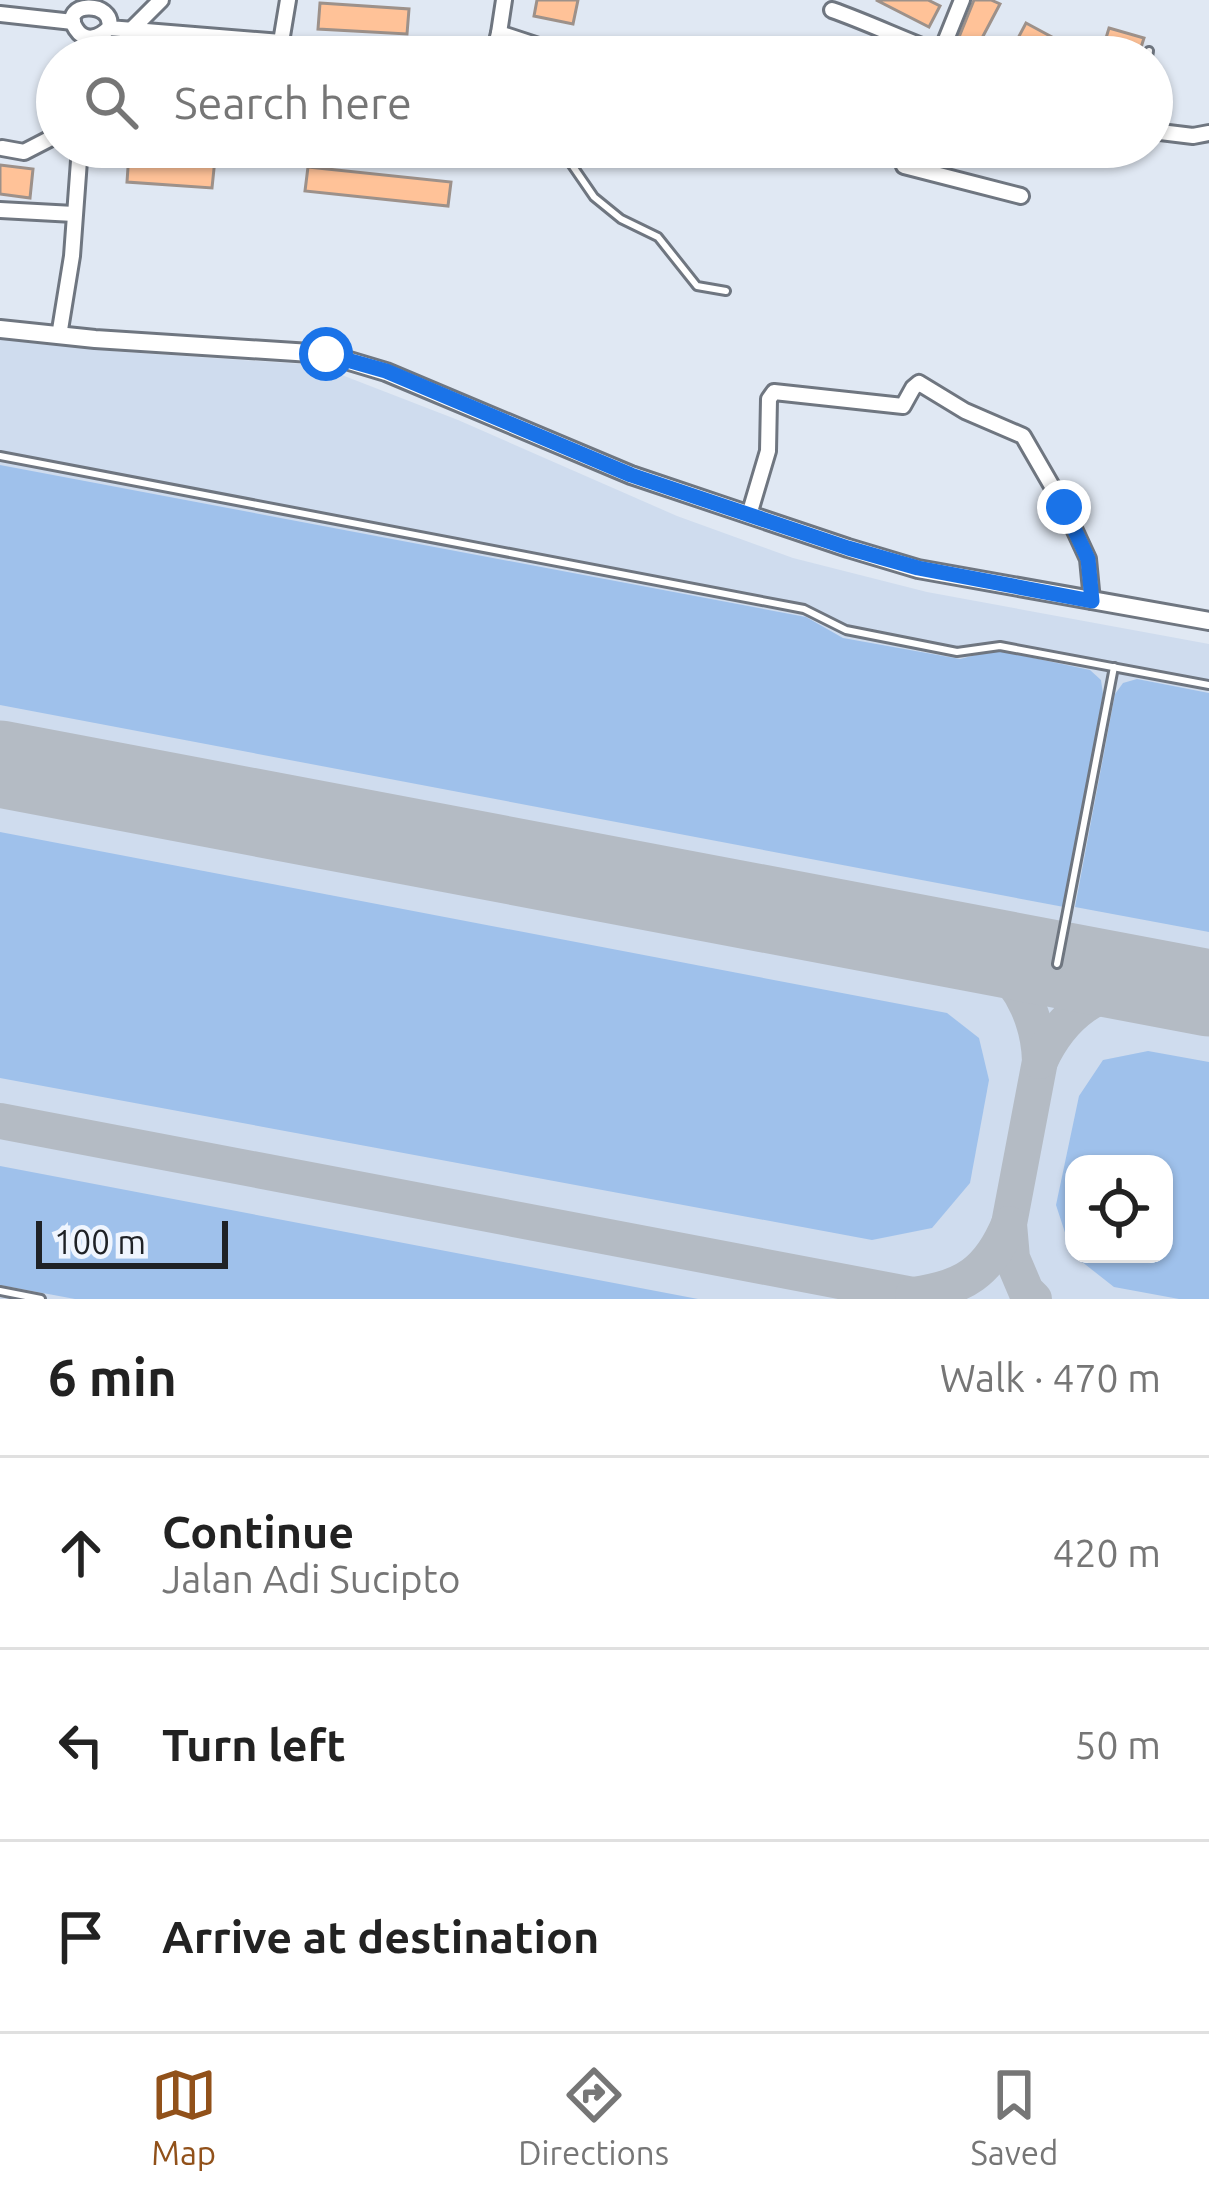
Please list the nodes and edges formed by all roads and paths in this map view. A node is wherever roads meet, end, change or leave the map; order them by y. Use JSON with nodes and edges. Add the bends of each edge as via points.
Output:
{"nodes":[{"id":1,"x":161,"y":0,"type":"edge"},
{"id":2,"x":288,"y":0,"type":"edge"},
{"id":3,"x":504,"y":0,"type":"edge"},
{"id":4,"x":962,"y":0,"type":"edge"},
{"id":5,"x":832,"y":10,"type":"dead end"},
{"id":6,"x":0,"y":14,"type":"edge"},
{"id":7,"x":73,"y":22,"type":"junction"},
{"id":8,"x":109,"y":28,"type":"junction"},
{"id":9,"x":131,"y":30,"type":"junction"},
{"id":10,"x":499,"y":33,"type":"junction"},
{"id":11,"x":84,"y":36,"type":"edge"},
{"id":12,"x":100,"y":36,"type":"edge"},
{"id":13,"x":178,"y":36,"type":"edge"},
{"id":14,"x":283,"y":36,"type":"edge"},
{"id":15,"x":498,"y":36,"type":"edge"},
{"id":16,"x":508,"y":36,"type":"edge"},
{"id":17,"x":893,"y":36,"type":"edge"},
{"id":18,"x":950,"y":36,"type":"edge"},
{"id":19,"x":1209,"y":133,"type":"edge"},
{"id":20,"x":1173,"y":134,"type":"edge"},
{"id":21,"x":36,"y":145,"type":"edge"},
{"id":22,"x":2,"y":148,"type":"edge"},
{"id":23,"x":78,"y":168,"type":"edge"},
{"id":24,"x":574,"y":168,"type":"edge"},
{"id":25,"x":912,"y":168,"type":"edge"},
{"id":26,"x":1021,"y":196,"type":"dead end"},
{"id":27,"x":0,"y":210,"type":"edge"},
{"id":28,"x":74,"y":214,"type":"junction"},
{"id":29,"x":726,"y":291,"type":"dead end"},
{"id":30,"x":0,"y":329,"type":"edge"},
{"id":31,"x":59,"y":336,"type":"junction"},
{"id":32,"x":0,"y":456,"type":"edge"},
{"id":33,"x":749,"y":515,"type":"junction"},
{"id":34,"x":1092,"y":601,"type":"junction"},
{"id":35,"x":1209,"y":621,"type":"edge"},
{"id":36,"x":1114,"y":667,"type":"junction"},
{"id":37,"x":1209,"y":685,"type":"edge"},
{"id":38,"x":1057,"y":964,"type":"dead end"},
{"id":39,"x":0,"y":1291,"type":"edge"},
{"id":40,"x":41,"y":1299,"type":"edge"}],
"edges":[{"from":1,"to":9,"type":"street"},
{"from":2,"to":14,"type":"street"},
{"from":3,"to":10,"type":"street"},
{"from":4,"to":18,"type":"street"},
{"from":5,"to":17,"type":"street"},
{"from":6,"to":7,"type":"street"},
{"from":7,"to":8,"type":"street","via":[[75,10],[95,0],[106,5]]},
{"from":7,"to":11,"type":"street"},
{"from":8,"to":9,"type":"street"},
{"from":8,"to":12,"type":"street"},
{"from":9,"to":13,"type":"street"},
{"from":10,"to":15,"type":"street"},
{"from":10,"to":16,"type":"street"},
{"from":19,"to":20,"type":"street"},
{"from":21,"to":22,"type":"street"},
{"from":23,"to":28,"type":"street"},
{"from":24,"to":29,"type":"lane","via":[[594,197],[658,237],[697,286]]},
{"from":25,"to":26,"type":"street"},
{"from":27,"to":28,"type":"street"},
{"from":28,"to":31,"type":"street"},
{"from":30,"to":31,"type":"street"},
{"from":31,"to":33,"type":"street","via":[[326,354]]},
{"from":32,"to":36,"type":"lane","via":[[803,609],[846,630],[958,652],[1000,646]]},
{"from":33,"to":34,"type":"street","via":[[918,568]]},
{"from":33,"to":34,"type":"street","via":[[774,392],[903,406],[919,383],[1023,436],[1088,559]]},
{"from":34,"to":35,"type":"street"},
{"from":36,"to":37,"type":"lane"},
{"from":36,"to":38,"type":"lane"},
{"from":39,"to":40,"type":"lane"}]}
